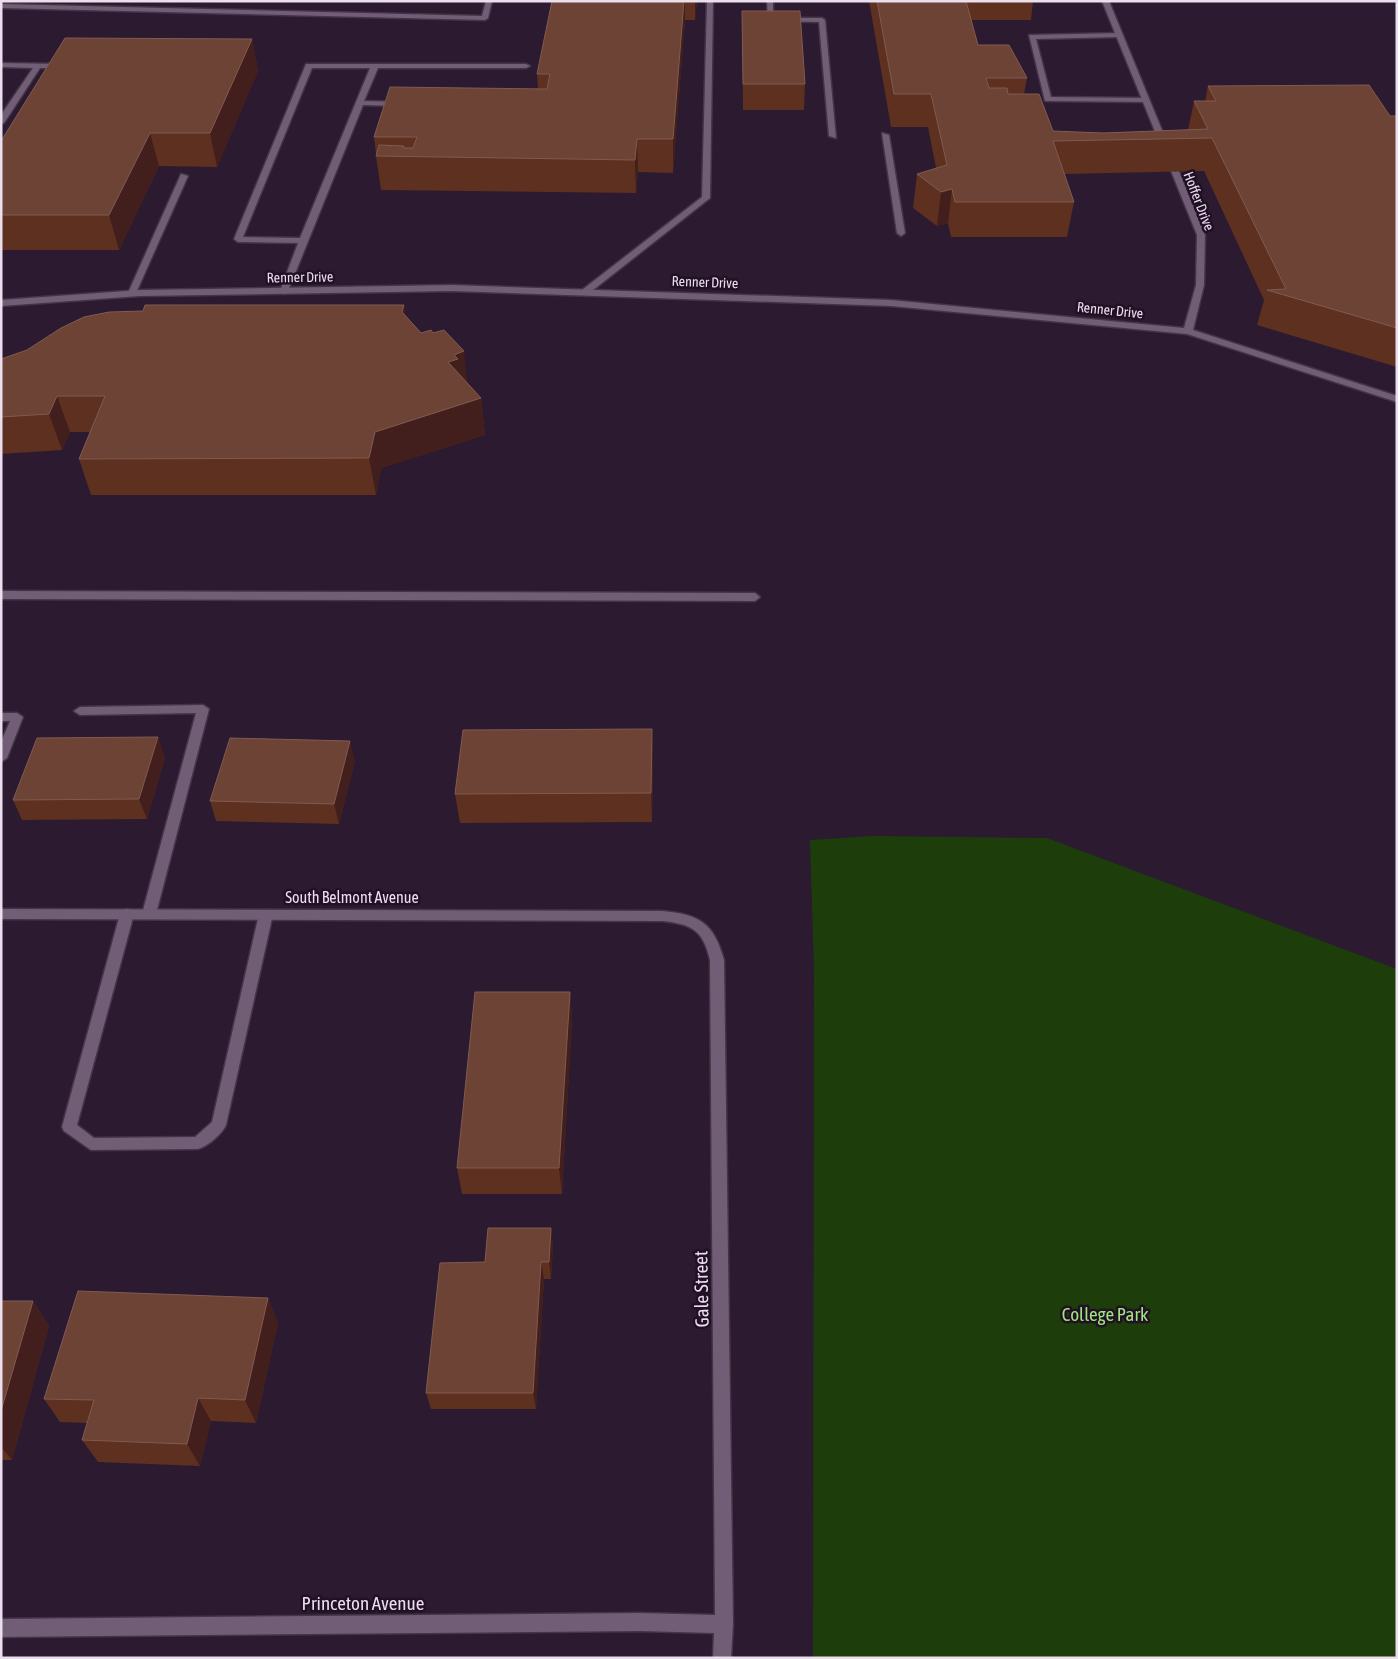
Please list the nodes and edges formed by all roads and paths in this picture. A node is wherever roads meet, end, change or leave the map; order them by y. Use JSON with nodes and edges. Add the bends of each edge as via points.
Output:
{"nodes":[{"id":1,"x":489,"y":1,"type":"edge"},
{"id":2,"x":710,"y":1,"type":"edge"},
{"id":3,"x":770,"y":1,"type":"edge"},
{"id":4,"x":1105,"y":1,"type":"edge"},
{"id":5,"x":1,"y":6,"type":"edge"},
{"id":6,"x":1119,"y":35,"type":"junction"},
{"id":7,"x":1,"y":65,"type":"edge"},
{"id":8,"x":38,"y":66,"type":"junction"},
{"id":9,"x":77,"y":66,"type":"edge"},
{"id":10,"x":375,"y":66,"type":"junction"},
{"id":11,"x":526,"y":66,"type":"dead end"},
{"id":12,"x":1146,"y":100,"type":"junction"},
{"id":13,"x":359,"y":103,"type":"junction"},
{"id":14,"x":407,"y":104,"type":"edge"},
{"id":15,"x":1,"y":121,"type":"edge"},
{"id":16,"x":833,"y":136,"type":"dead end"},
{"id":17,"x":885,"y":136,"type":"dead end"},
{"id":18,"x":184,"y":176,"type":"dead end"},
{"id":19,"x":901,"y":233,"type":"dead end"},
{"id":20,"x":303,"y":241,"type":"junction"},
{"id":21,"x":284,"y":291,"type":"junction"},
{"id":22,"x":585,"y":292,"type":"junction"},
{"id":23,"x":132,"y":293,"type":"junction"},
{"id":24,"x":1,"y":303,"type":"edge"},
{"id":25,"x":1188,"y":331,"type":"junction"},
{"id":26,"x":1397,"y":399,"type":"edge"},
{"id":27,"x":1,"y":595,"type":"edge"},
{"id":28,"x":755,"y":597,"type":"dead end"},
{"id":29,"x":80,"y":710,"type":"dead end"},
{"id":30,"x":1,"y":717,"type":"edge"},
{"id":31,"x":1,"y":758,"type":"edge"},
{"id":32,"x":1,"y":914,"type":"edge"},
{"id":33,"x":127,"y":914,"type":"junction"},
{"id":34,"x":149,"y":914,"type":"junction"},
{"id":35,"x":266,"y":914,"type":"junction"},
{"id":36,"x":701,"y":925,"type":"joint"},
{"id":37,"x":724,"y":1624,"type":"junction"},
{"id":38,"x":1,"y":1628,"type":"edge"},
{"id":39,"x":722,"y":1658,"type":"edge"}],
"edges":[{"from":1,"to":5,"type":"street","via":[[485,18]]},
{"from":2,"to":22,"type":"street","via":[[706,198]]},
{"from":3,"to":16,"type":"street","via":[[770,20],[822,20]]},
{"from":4,"to":6,"type":"street","name":"Hoffer Drive"},
{"from":6,"to":12,"type":"street","name":"Hoffer Drive"},
{"from":6,"to":12,"type":"street","via":[[1032,37],[1048,99]]},
{"from":7,"to":8,"type":"street"},
{"from":8,"to":9,"type":"street"},
{"from":8,"to":15,"type":"street"},
{"from":10,"to":11,"type":"street"},
{"from":10,"to":13,"type":"street"},
{"from":10,"to":20,"type":"street","via":[[309,66],[238,239]]},
{"from":12,"to":25,"type":"street","name":"Hoffer Drive","via":[[1201,235],[1200,285]]},
{"from":13,"to":14,"type":"street"},
{"from":13,"to":20,"type":"street"},
{"from":17,"to":19,"type":"street"},
{"from":18,"to":23,"type":"street"},
{"from":20,"to":21,"type":"street"},
{"from":21,"to":22,"type":"street","name":"Renner Drive","via":[[452,288]]},
{"from":21,"to":23,"type":"street","name":"Renner Drive"},
{"from":22,"to":25,"type":"street","name":"Renner Drive","via":[[891,303]]},
{"from":23,"to":24,"type":"street","name":"Renner Drive"},
{"from":25,"to":26,"type":"street","name":"Renner Drive"},
{"from":27,"to":28,"type":"street"},
{"from":29,"to":34,"type":"street","via":[[203,709]]},
{"from":30,"to":31,"type":"street","via":[[17,717]]},
{"from":32,"to":33,"type":"street","name":"South Belmont Avenue"},
{"from":33,"to":34,"type":"street","name":"South Belmont Avenue"},
{"from":33,"to":35,"type":"street","via":[[68,1127],[91,1144],[198,1143],[219,1125]]},
{"from":34,"to":35,"type":"street","name":"South Belmont Avenue"},
{"from":35,"to":36,"type":"street","name":"South Belmont Avenue","via":[[662,916],[682,917]]},
{"from":36,"to":37,"type":"street","name":"Gale Street","via":[[713,942],[717,960]]},
{"from":37,"to":38,"type":"street","name":"Princeton Avenue","via":[[630,1622]]},
{"from":37,"to":39,"type":"street","name":"Gale Street"}]}
